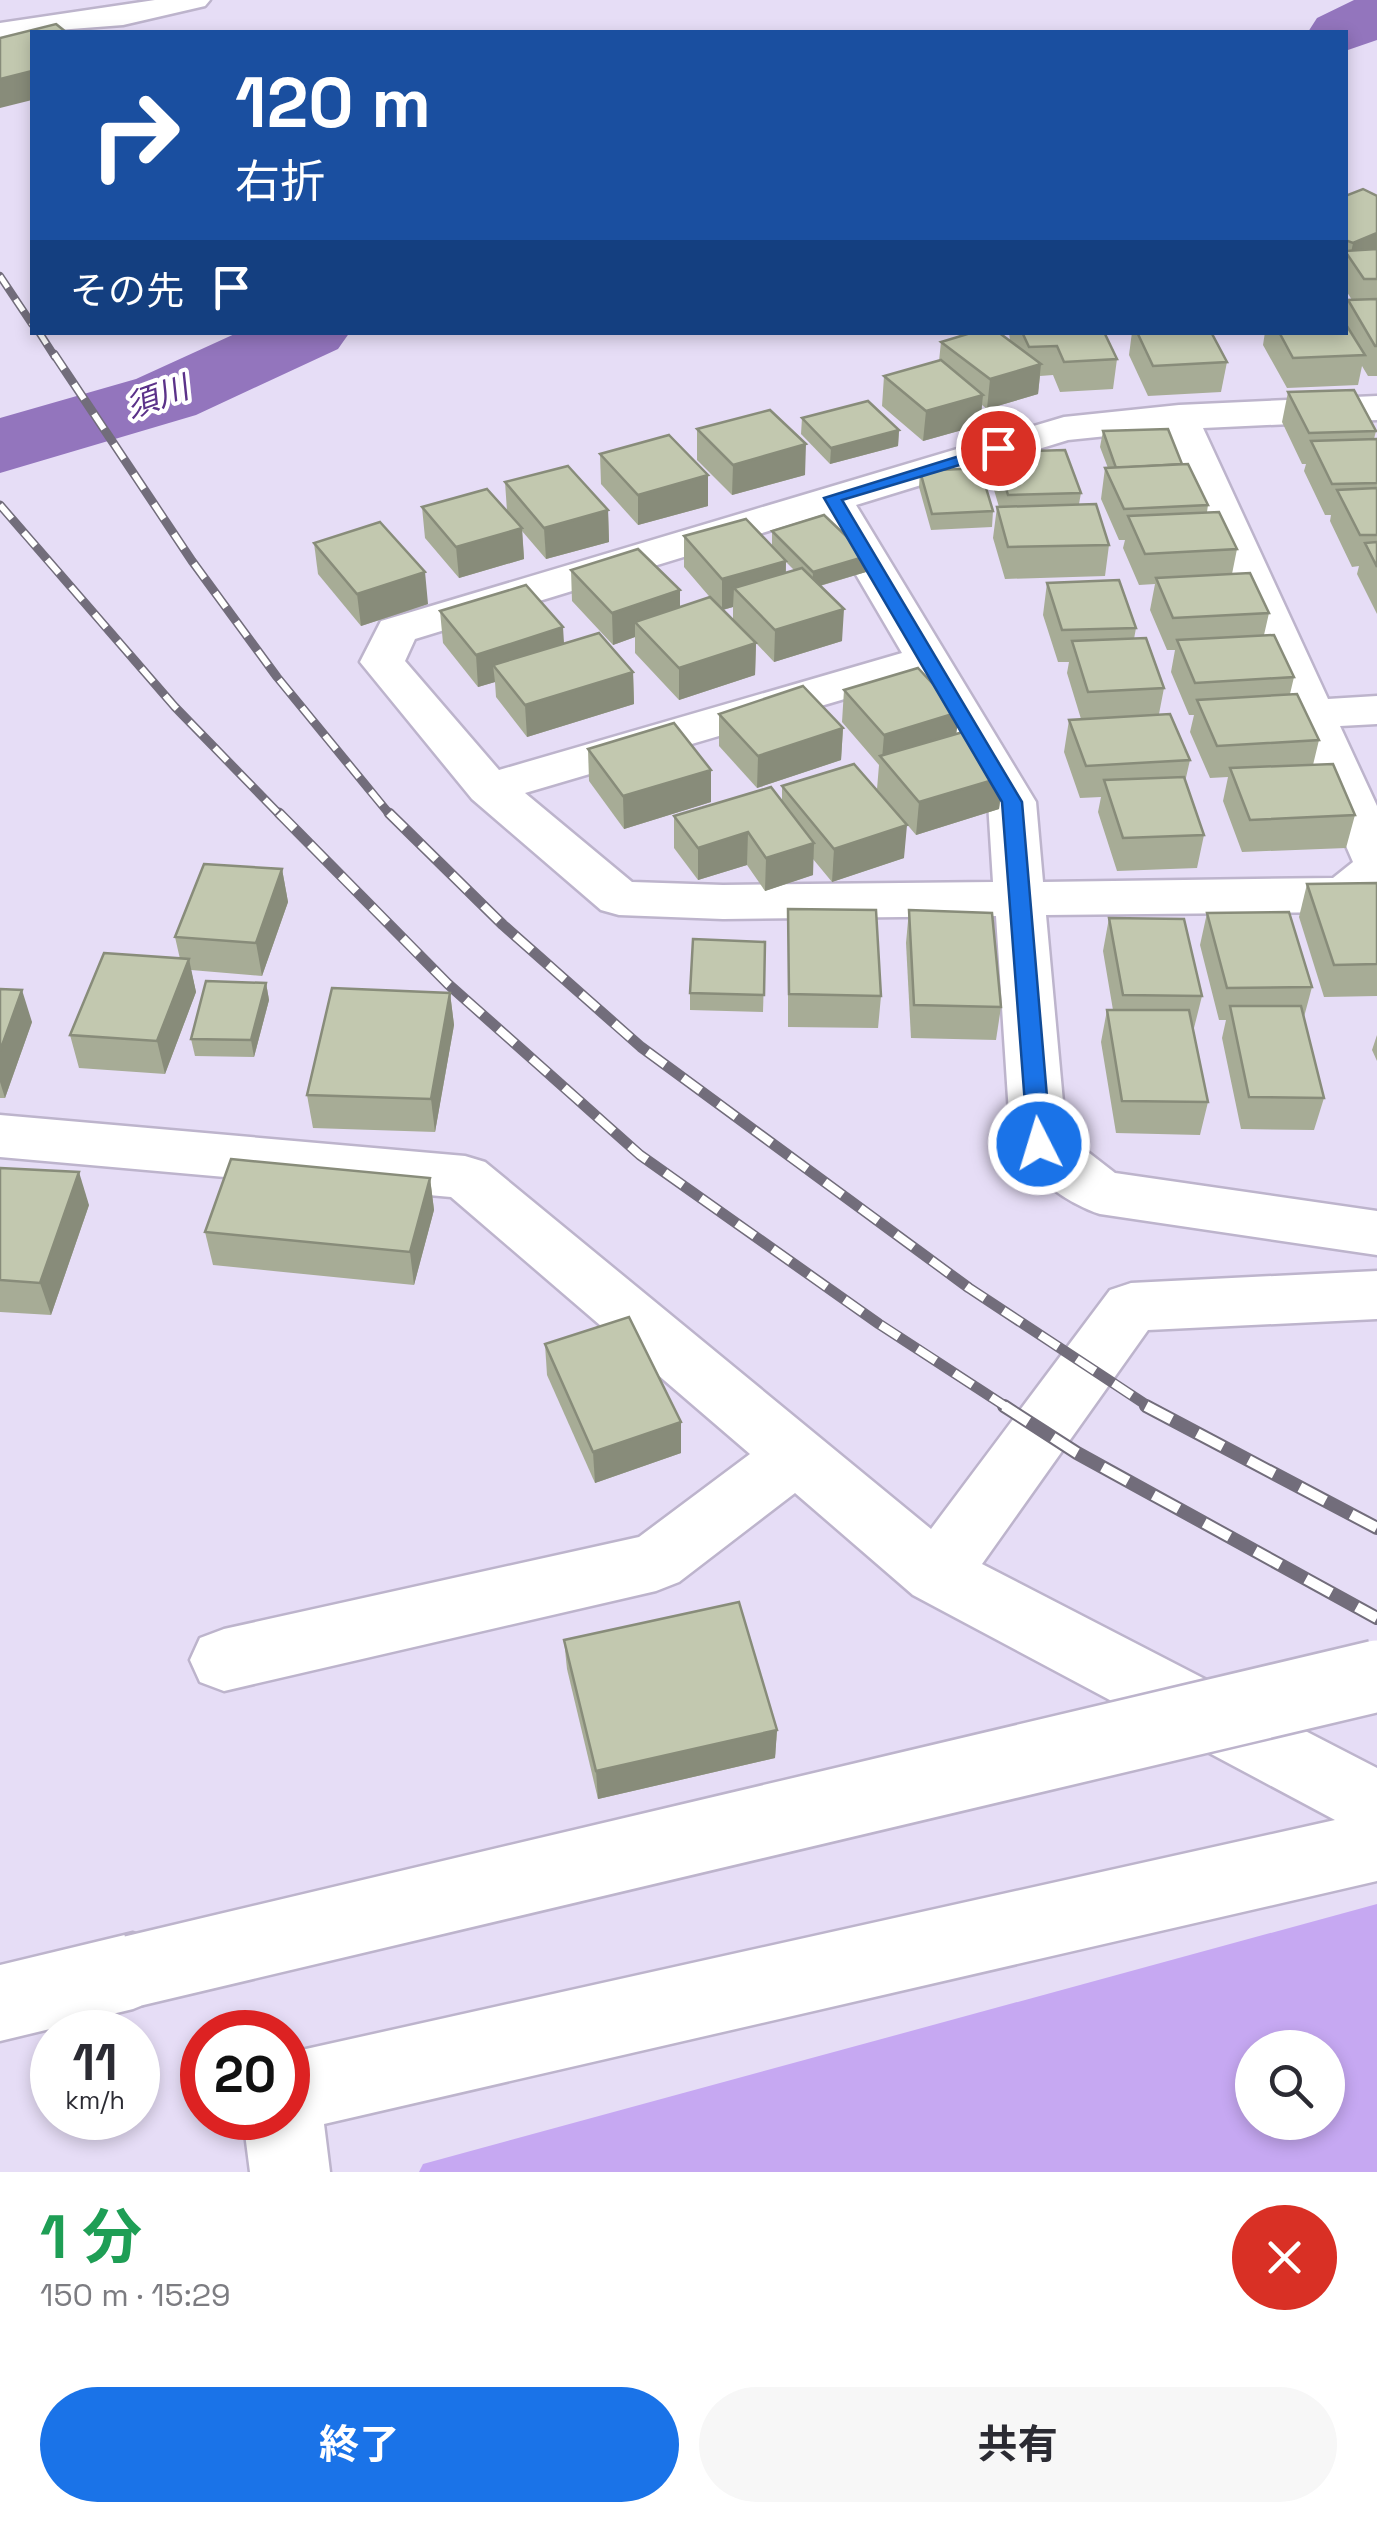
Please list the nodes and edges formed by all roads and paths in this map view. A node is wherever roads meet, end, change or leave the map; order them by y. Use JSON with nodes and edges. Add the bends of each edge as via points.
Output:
{"nodes":[{"id":1,"x":195,"y":0,"type":"edge"},
{"id":2,"x":0,"y":32,"type":"edge"},
{"id":3,"x":1377,"y":408,"type":"edge"},
{"id":4,"x":1179,"y":417,"type":"junction"},
{"id":5,"x":832,"y":498,"type":"junction"},
{"id":6,"x":928,"y":660,"type":"junction"},
{"id":7,"x":1377,"y":710,"type":"edge"},
{"id":8,"x":1313,"y":714,"type":"junction"},
{"id":9,"x":489,"y":788,"type":"junction"},
{"id":10,"x":1377,"y":864,"type":"edge"},
{"id":11,"x":1019,"y":900,"type":"junction"},
{"id":12,"x":0,"y":1136,"type":"edge"},
{"id":13,"x":1377,"y":1233,"type":"edge"},
{"id":14,"x":1377,"y":1295,"type":"edge"},
{"id":15,"x":796,"y":1456,"type":"junction"},
{"id":16,"x":936,"y":1574,"type":"junction"},
{"id":17,"x":224,"y":1660,"type":"dead end"},
{"id":18,"x":1377,"y":1676,"type":"edge"},
{"id":19,"x":1377,"y":1805,"type":"edge"},
{"id":20,"x":1377,"y":1846,"type":"edge"},
{"id":21,"x":0,"y":2003,"type":"edge"},
{"id":22,"x":310,"y":2087,"type":"edge"},
{"id":23,"x":286,"y":2140,"type":"edge"},
{"id":24,"x":290,"y":2172,"type":"edge"}],
"edges":[{"from":1,"to":2,"type":"street"},
{"from":3,"to":4,"type":"street"},
{"from":4,"to":5,"type":"street","via":[[1064,429]]},
{"from":4,"to":8,"type":"street"},
{"from":5,"to":6,"type":"street"},
{"from":5,"to":9,"type":"street","via":[[397,630],[382,662]]},
{"from":6,"to":9,"type":"street"},
{"from":6,"to":11,"type":"street","via":[[1012,802]]},
{"from":7,"to":8,"type":"street"},
{"from":8,"to":10,"type":"street"},
{"from":9,"to":11,"type":"street","via":[[619,898]]},
{"from":10,"to":11,"type":"street","via":[[1344,896]]},
{"from":11,"to":13,"type":"street","via":[[1039,1144],[1100,1192]]},
{"from":12,"to":15,"type":"street","via":[[464,1178]]},
{"from":14,"to":16,"type":"street","via":[[1131,1307]]},
{"from":15,"to":16,"type":"street"},
{"from":15,"to":17,"type":"street","via":[[656,1562]]},
{"from":16,"to":19,"type":"street"},
{"from":18,"to":21,"type":"street","bridge":true},
{"from":20,"to":22,"type":"street"},
{"from":23,"to":24,"type":"street"}]}
